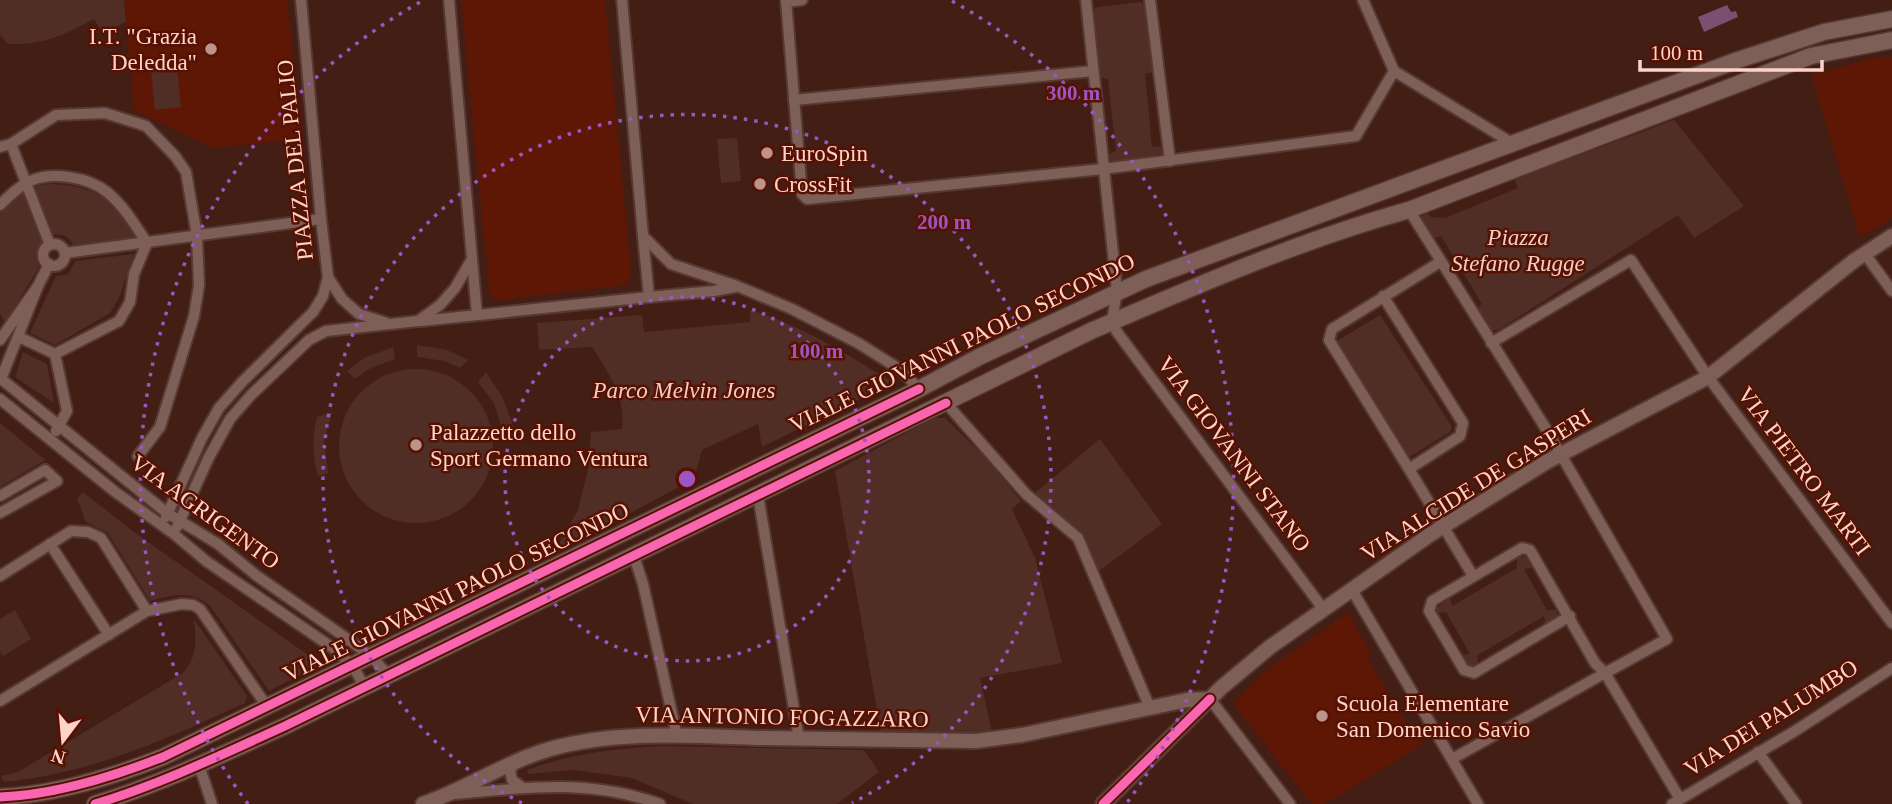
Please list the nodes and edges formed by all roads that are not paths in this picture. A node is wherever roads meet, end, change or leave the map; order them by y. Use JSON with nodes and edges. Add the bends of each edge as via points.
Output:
{"nodes":[{"id":1,"x":301,"y":0,"type":"edge"},
{"id":2,"x":449,"y":0,"type":"edge"},
{"id":3,"x":622,"y":0,"type":"edge"},
{"id":4,"x":802,"y":0,"type":"edge"},
{"id":5,"x":1086,"y":0,"type":"edge"},
{"id":6,"x":1150,"y":0,"type":"edge"},
{"id":7,"x":1363,"y":0,"type":"edge"},
{"id":8,"x":786,"y":1,"type":"edge"},
{"id":9,"x":1892,"y":19,"type":"edge"},
{"id":10,"x":1891,"y":40,"type":"edge"},
{"id":11,"x":1738,"y":60,"type":"junction"},
{"id":12,"x":1093,"y":71,"type":"junction"},
{"id":13,"x":1394,"y":71,"type":"junction"},
{"id":14,"x":1745,"y":80,"type":"junction"},
{"id":15,"x":794,"y":100,"type":"junction"},
{"id":16,"x":1512,"y":143,"type":"junction"},
{"id":17,"x":6,"y":145,"type":"edge"},
{"id":18,"x":1170,"y":161,"type":"junction"},
{"id":19,"x":1102,"y":169,"type":"junction"},
{"id":20,"x":27,"y":183,"type":"junction"},
{"id":21,"x":1399,"y":186,"type":"junction"},
{"id":22,"x":0,"y":205,"type":"edge"},
{"id":23,"x":1409,"y":210,"type":"junction"},
{"id":24,"x":321,"y":219,"type":"junction"},
{"id":25,"x":197,"y":236,"type":"junction"},
{"id":26,"x":643,"y":236,"type":"junction"},
{"id":27,"x":1892,"y":236,"type":"edge"},
{"id":28,"x":147,"y":243,"type":"junction"},
{"id":29,"x":50,"y":245,"type":"junction"},
{"id":30,"x":65,"y":253,"type":"junction"},
{"id":31,"x":1865,"y":254,"type":"junction"},
{"id":32,"x":472,"y":259,"type":"junction"},
{"id":33,"x":1440,"y":262,"type":"junction"},
{"id":34,"x":49,"y":264,"type":"junction"},
{"id":35,"x":328,"y":277,"type":"junction"},
{"id":36,"x":38,"y":286,"type":"junction"},
{"id":37,"x":737,"y":286,"type":"junction"},
{"id":38,"x":1117,"y":290,"type":"junction"},
{"id":39,"x":1892,"y":291,"type":"edge"},
{"id":40,"x":1383,"y":296,"type":"junction"},
{"id":41,"x":649,"y":297,"type":"junction"},
{"id":42,"x":477,"y":315,"type":"junction"},
{"id":43,"x":418,"y":321,"type":"junction"},
{"id":44,"x":1112,"y":322,"type":"junction"},
{"id":45,"x":390,"y":323,"type":"junction"},
{"id":46,"x":2,"y":332,"type":"edge"},
{"id":47,"x":19,"y":337,"type":"junction"},
{"id":48,"x":1491,"y":343,"type":"junction"},
{"id":49,"x":55,"y":354,"type":"junction"},
{"id":50,"x":1708,"y":377,"type":"junction"},
{"id":51,"x":1,"y":378,"type":"edge"},
{"id":52,"x":919,"y":389,"type":"junction"},
{"id":53,"x":0,"y":399,"type":"edge"},
{"id":54,"x":946,"y":402,"type":"junction"},
{"id":55,"x":61,"y":425,"type":"junction"},
{"id":56,"x":50,"y":438,"type":"junction"},
{"id":57,"x":1561,"y":454,"type":"junction"},
{"id":58,"x":138,"y":456,"type":"dead end"},
{"id":59,"x":1409,"y":469,"type":"junction"},
{"id":60,"x":758,"y":495,"type":"junction"},
{"id":61,"x":0,"y":496,"type":"edge"},
{"id":62,"x":0,"y":513,"type":"edge"},
{"id":63,"x":167,"y":513,"type":"junction"},
{"id":64,"x":180,"y":522,"type":"junction"},
{"id":65,"x":162,"y":525,"type":"junction"},
{"id":66,"x":1445,"y":526,"type":"junction"},
{"id":67,"x":174,"y":534,"type":"junction"},
{"id":68,"x":50,"y":544,"type":"junction"},
{"id":69,"x":634,"y":556,"type":"junction"},
{"id":70,"x":0,"y":576,"type":"edge"},
{"id":71,"x":1473,"y":576,"type":"junction"},
{"id":72,"x":1352,"y":590,"type":"junction"},
{"id":73,"x":1324,"y":610,"type":"junction"},
{"id":74,"x":148,"y":611,"type":"junction"},
{"id":75,"x":1570,"y":616,"type":"junction"},
{"id":76,"x":1892,"y":623,"type":"edge"},
{"id":77,"x":108,"y":635,"type":"junction"},
{"id":78,"x":371,"y":656,"type":"junction"},
{"id":79,"x":352,"y":665,"type":"junction"},
{"id":80,"x":1892,"y":668,"type":"edge"},
{"id":81,"x":1605,"y":673,"type":"junction"},
{"id":82,"x":388,"y":676,"type":"junction"},
{"id":83,"x":365,"y":687,"type":"junction"},
{"id":84,"x":1210,"y":699,"type":"junction"},
{"id":85,"x":0,"y":701,"type":"edge"},
{"id":86,"x":266,"y":705,"type":"junction"},
{"id":87,"x":1150,"y":708,"type":"junction"},
{"id":88,"x":677,"y":736,"type":"junction"},
{"id":89,"x":799,"y":739,"type":"junction"},
{"id":90,"x":1758,"y":752,"type":"junction"},
{"id":91,"x":1452,"y":759,"type":"junction"},
{"id":92,"x":516,"y":761,"type":"junction"},
{"id":93,"x":199,"y":765,"type":"junction"},
{"id":94,"x":523,"y":788,"type":"junction"},
{"id":95,"x":451,"y":794,"type":"junction"},
{"id":96,"x":0,"y":797,"type":"edge"},
{"id":97,"x":1676,"y":802,"type":"edge"},
{"id":98,"x":95,"y":804,"type":"edge"},
{"id":99,"x":212,"y":804,"type":"edge"},
{"id":100,"x":423,"y":804,"type":"edge"},
{"id":101,"x":660,"y":804,"type":"edge"},
{"id":102,"x":1103,"y":804,"type":"edge"},
{"id":103,"x":1290,"y":804,"type":"edge"},
{"id":104,"x":1478,"y":804,"type":"edge"},
{"id":105,"x":1796,"y":804,"type":"edge"}],
"edges":[{"from":1,"to":24,"type":"street","name":"PIAZZA DEL PALIO"},
{"from":2,"to":32,"type":"street"},
{"from":3,"to":26,"type":"street"},
{"from":4,"to":8,"type":"street"},
{"from":5,"to":12,"type":"street"},
{"from":6,"to":18,"type":"street"},
{"from":7,"to":13,"type":"street"},
{"from":8,"to":15,"type":"street"},
{"from":9,"to":11,"type":"main road","name":"VIALE GIOVANNI PAOLO SECONDO","via":[[1824,32]]},
{"from":10,"to":14,"type":"main road","name":"VIALE GIOVANNI PAOLO SECONDO","via":[[1811,56]]},
{"from":11,"to":14,"type":"main road"},
{"from":11,"to":16,"type":"main road","name":"VIALE GIOVANNI PAOLO SECONDO"},
{"from":12,"to":15,"type":"street"},
{"from":12,"to":19,"type":"street"},
{"from":13,"to":16,"type":"street"},
{"from":13,"to":18,"type":"street","via":[[1356,136]]},
{"from":14,"to":23,"type":"main road","name":"VIALE GIOVANNI PAOLO SECONDO"},
{"from":15,"to":19,"type":"street","via":[[802,194],[807,199]]},
{"from":16,"to":21,"type":"main road","name":"VIALE GIOVANNI PAOLO SECONDO"},
{"from":17,"to":20,"type":"street"},
{"from":17,"to":25,"type":"street","via":[[56,115],[105,113],[146,126],[186,172]]},
{"from":18,"to":19,"type":"street"},
{"from":19,"to":38,"type":"street"},
{"from":20,"to":22,"type":"street"},
{"from":20,"to":28,"type":"street","via":[[60,176],[106,191]]},
{"from":20,"to":29,"type":"street"},
{"from":21,"to":23,"type":"main road"},
{"from":21,"to":38,"type":"main road","name":"VIALE GIOVANNI PAOLO SECONDO"},
{"from":23,"to":33,"type":"street"},
{"from":23,"to":44,"type":"main road","name":"VIALE GIOVANNI PAOLO SECONDO","via":[[1205,282]]},
{"from":24,"to":25,"type":"street"},
{"from":24,"to":35,"type":"street","name":"PIAZZA DEL PALIO"},
{"from":25,"to":28,"type":"street"},
{"from":25,"to":58,"type":"street","via":[[199,285],[194,316],[160,427]]},
{"from":26,"to":37,"type":"street","via":[[671,264]]},
{"from":26,"to":41,"type":"street"},
{"from":27,"to":31,"type":"street","name":"VIA ALCIDE DE GASPERI"},
{"from":28,"to":30,"type":"street"},
{"from":28,"to":49,"type":"street","via":[[134,274],[130,302],[118,320]]},
{"from":29,"to":30,"type":"street","via":[[60,246]]},
{"from":29,"to":34,"type":"street","via":[[44,253]]},
{"from":30,"to":34,"type":"street","via":[[59,264]]},
{"from":31,"to":39,"type":"street"},
{"from":31,"to":50,"type":"street","name":"VIA ALCIDE DE GASPERI"},
{"from":32,"to":42,"type":"street"},
{"from":32,"to":43,"type":"street","via":[[455,288]]},
{"from":33,"to":40,"type":"street"},
{"from":33,"to":48,"type":"street"},
{"from":34,"to":36,"type":"street"},
{"from":35,"to":45,"type":"street","name":"PIAZZA DEL PALIO","via":[[359,314]]},
{"from":35,"to":63,"type":"street","via":[[313,313],[219,408]]},
{"from":36,"to":46,"type":"street"},
{"from":36,"to":47,"type":"street"},
{"from":37,"to":41,"type":"street","name":"PIAZZA DEL PALIO"},
{"from":37,"to":52,"type":"street","via":[[858,343],[901,370]]},
{"from":38,"to":44,"type":"street"},
{"from":38,"to":52,"type":"main road","name":"VIALE GIOVANNI PAOLO SECONDO"},
{"from":40,"to":59,"type":"street","via":[[1332,329],[1329,340]]},
{"from":40,"to":59,"type":"street","via":[[1463,423],[1460,436]]},
{"from":41,"to":42,"type":"street","name":"PIAZZA DEL PALIO"},
{"from":42,"to":43,"type":"street","name":"PIAZZA DEL PALIO"},
{"from":43,"to":45,"type":"street","name":"PIAZZA DEL PALIO"},
{"from":44,"to":54,"type":"main road","name":"VIALE GIOVANNI PAOLO SECONDO"},
{"from":44,"to":73,"type":"street","name":"VIA GIOVANNI STANO"},
{"from":45,"to":64,"type":"street","name":"PIAZZA DEL PALIO","via":[[326,331],[309,340],[230,419]]},
{"from":47,"to":49,"type":"street"},
{"from":47,"to":51,"type":"street"},
{"from":48,"to":50,"type":"street","name":"VIA PIETRO MARTI","via":[[1631,260]]},
{"from":48,"to":57,"type":"street"},
{"from":49,"to":55,"type":"street","via":[[67,411]]},
{"from":50,"to":57,"type":"street","name":"VIA ALCIDE DE GASPERI"},
{"from":50,"to":76,"type":"street","name":"VIA PIETRO MARTI"},
{"from":51,"to":55,"type":"street","name":"VIA AGRIGENTO"},
{"from":52,"to":78,"type":"main road","name":"VIALE GIOVANNI PAOLO SECONDO"},
{"from":53,"to":56,"type":"street","name":"VIA AGRIGENTO"},
{"from":54,"to":60,"type":"main road","name":"VIALE GIOVANNI PAOLO SECONDO"},
{"from":54,"to":87,"type":"street","via":[[1026,494],[1078,538]]},
{"from":55,"to":56,"type":"street"},
{"from":55,"to":63,"type":"street","name":"VIA AGRIGENTO"},
{"from":56,"to":65,"type":"street","name":"VIA AGRIGENTO"},
{"from":57,"to":66,"type":"street","name":"VIA ALCIDE DE GASPERI"},
{"from":57,"to":81,"type":"street","via":[[1667,639]]},
{"from":59,"to":66,"type":"street"},
{"from":60,"to":69,"type":"main road","name":"VIALE GIOVANNI PAOLO SECONDO"},
{"from":60,"to":89,"type":"street"},
{"from":61,"to":62,"type":"street","via":[[45,470],[57,481]]},
{"from":63,"to":64,"type":"street","name":"VIA AGRIGENTO"},
{"from":63,"to":65,"type":"street"},
{"from":64,"to":67,"type":"street"},
{"from":64,"to":78,"type":"street","name":"VIA AGRIGENTO","via":[[218,544]]},
{"from":65,"to":67,"type":"street","name":"VIA AGRIGENTO"},
{"from":66,"to":71,"type":"street"},
{"from":66,"to":72,"type":"street","name":"VIA ALCIDE DE GASPERI"},
{"from":67,"to":79,"type":"street","name":"VIA AGRIGENTO"},
{"from":68,"to":70,"type":"street"},
{"from":68,"to":74,"type":"street","via":[[71,531],[101,538]]},
{"from":68,"to":77,"type":"street"},
{"from":69,"to":82,"type":"main road","name":"VIALE GIOVANNI PAOLO SECONDO"},
{"from":69,"to":88,"type":"street"},
{"from":71,"to":75,"type":"street","via":[[1522,548],[1530,550]]},
{"from":71,"to":75,"type":"street","via":[[1432,601],[1429,611],[1464,670],[1474,673]]},
{"from":72,"to":73,"type":"street","name":"VIA ALCIDE DE GASPERI"},
{"from":72,"to":91,"type":"street"},
{"from":73,"to":84,"type":"street","name":"VIA ALCIDE DE GASPERI"},
{"from":74,"to":77,"type":"street"},
{"from":74,"to":86,"type":"street","via":[[182,604],[200,609]]},
{"from":75,"to":81,"type":"street"},
{"from":77,"to":85,"type":"street"},
{"from":78,"to":79,"type":"main road","name":"VIALE GIOVANNI PAOLO SECONDO"},
{"from":78,"to":82,"type":"street","name":"VIA AGRIGENTO"},
{"from":79,"to":83,"type":"street","name":"VIA AGRIGENTO"},
{"from":79,"to":86,"type":"main road","name":"VIALE GIOVANNI PAOLO SECONDO"},
{"from":80,"to":90,"type":"street","name":"VIA DEI PALUMBO"},
{"from":81,"to":91,"type":"street"},
{"from":81,"to":97,"type":"street"},
{"from":82,"to":83,"type":"main road","name":"VIALE GIOVANNI PAOLO SECONDO"},
{"from":83,"to":93,"type":"main road","name":"VIALE GIOVANNI PAOLO SECONDO"},
{"from":84,"to":87,"type":"street"},
{"from":84,"to":102,"type":"street","name":"VIA ALCIDE DE GASPERI"},
{"from":84,"to":103,"type":"street"},
{"from":86,"to":96,"type":"main road","name":"VIALE GIOVANNI PAOLO SECONDO","via":[[124,772],[46,792]]},
{"from":87,"to":89,"type":"street","name":"VIA ANTONIO FOGAZZARO","via":[[976,741]]},
{"from":88,"to":89,"type":"street","name":"VIA ANTONIO FOGAZZARO"},
{"from":88,"to":92,"type":"street","name":"VIA ANTONIO FOGAZZARO","via":[[606,739]]},
{"from":90,"to":97,"type":"street","name":"VIA DEI PALUMBO"},
{"from":90,"to":105,"type":"street"},
{"from":91,"to":104,"type":"street"},
{"from":92,"to":94,"type":"street","via":[[510,771],[512,780]]},
{"from":92,"to":95,"type":"street","name":"VIA ANTONIO FOGAZZARO"},
{"from":93,"to":98,"type":"main road","name":"VIALE GIOVANNI PAOLO SECONDO"},
{"from":93,"to":99,"type":"street"},
{"from":94,"to":95,"type":"street"},
{"from":94,"to":101,"type":"street","via":[[606,789]]},
{"from":95,"to":100,"type":"street","name":"VIA ANTONIO FOGAZZARO"}]}
